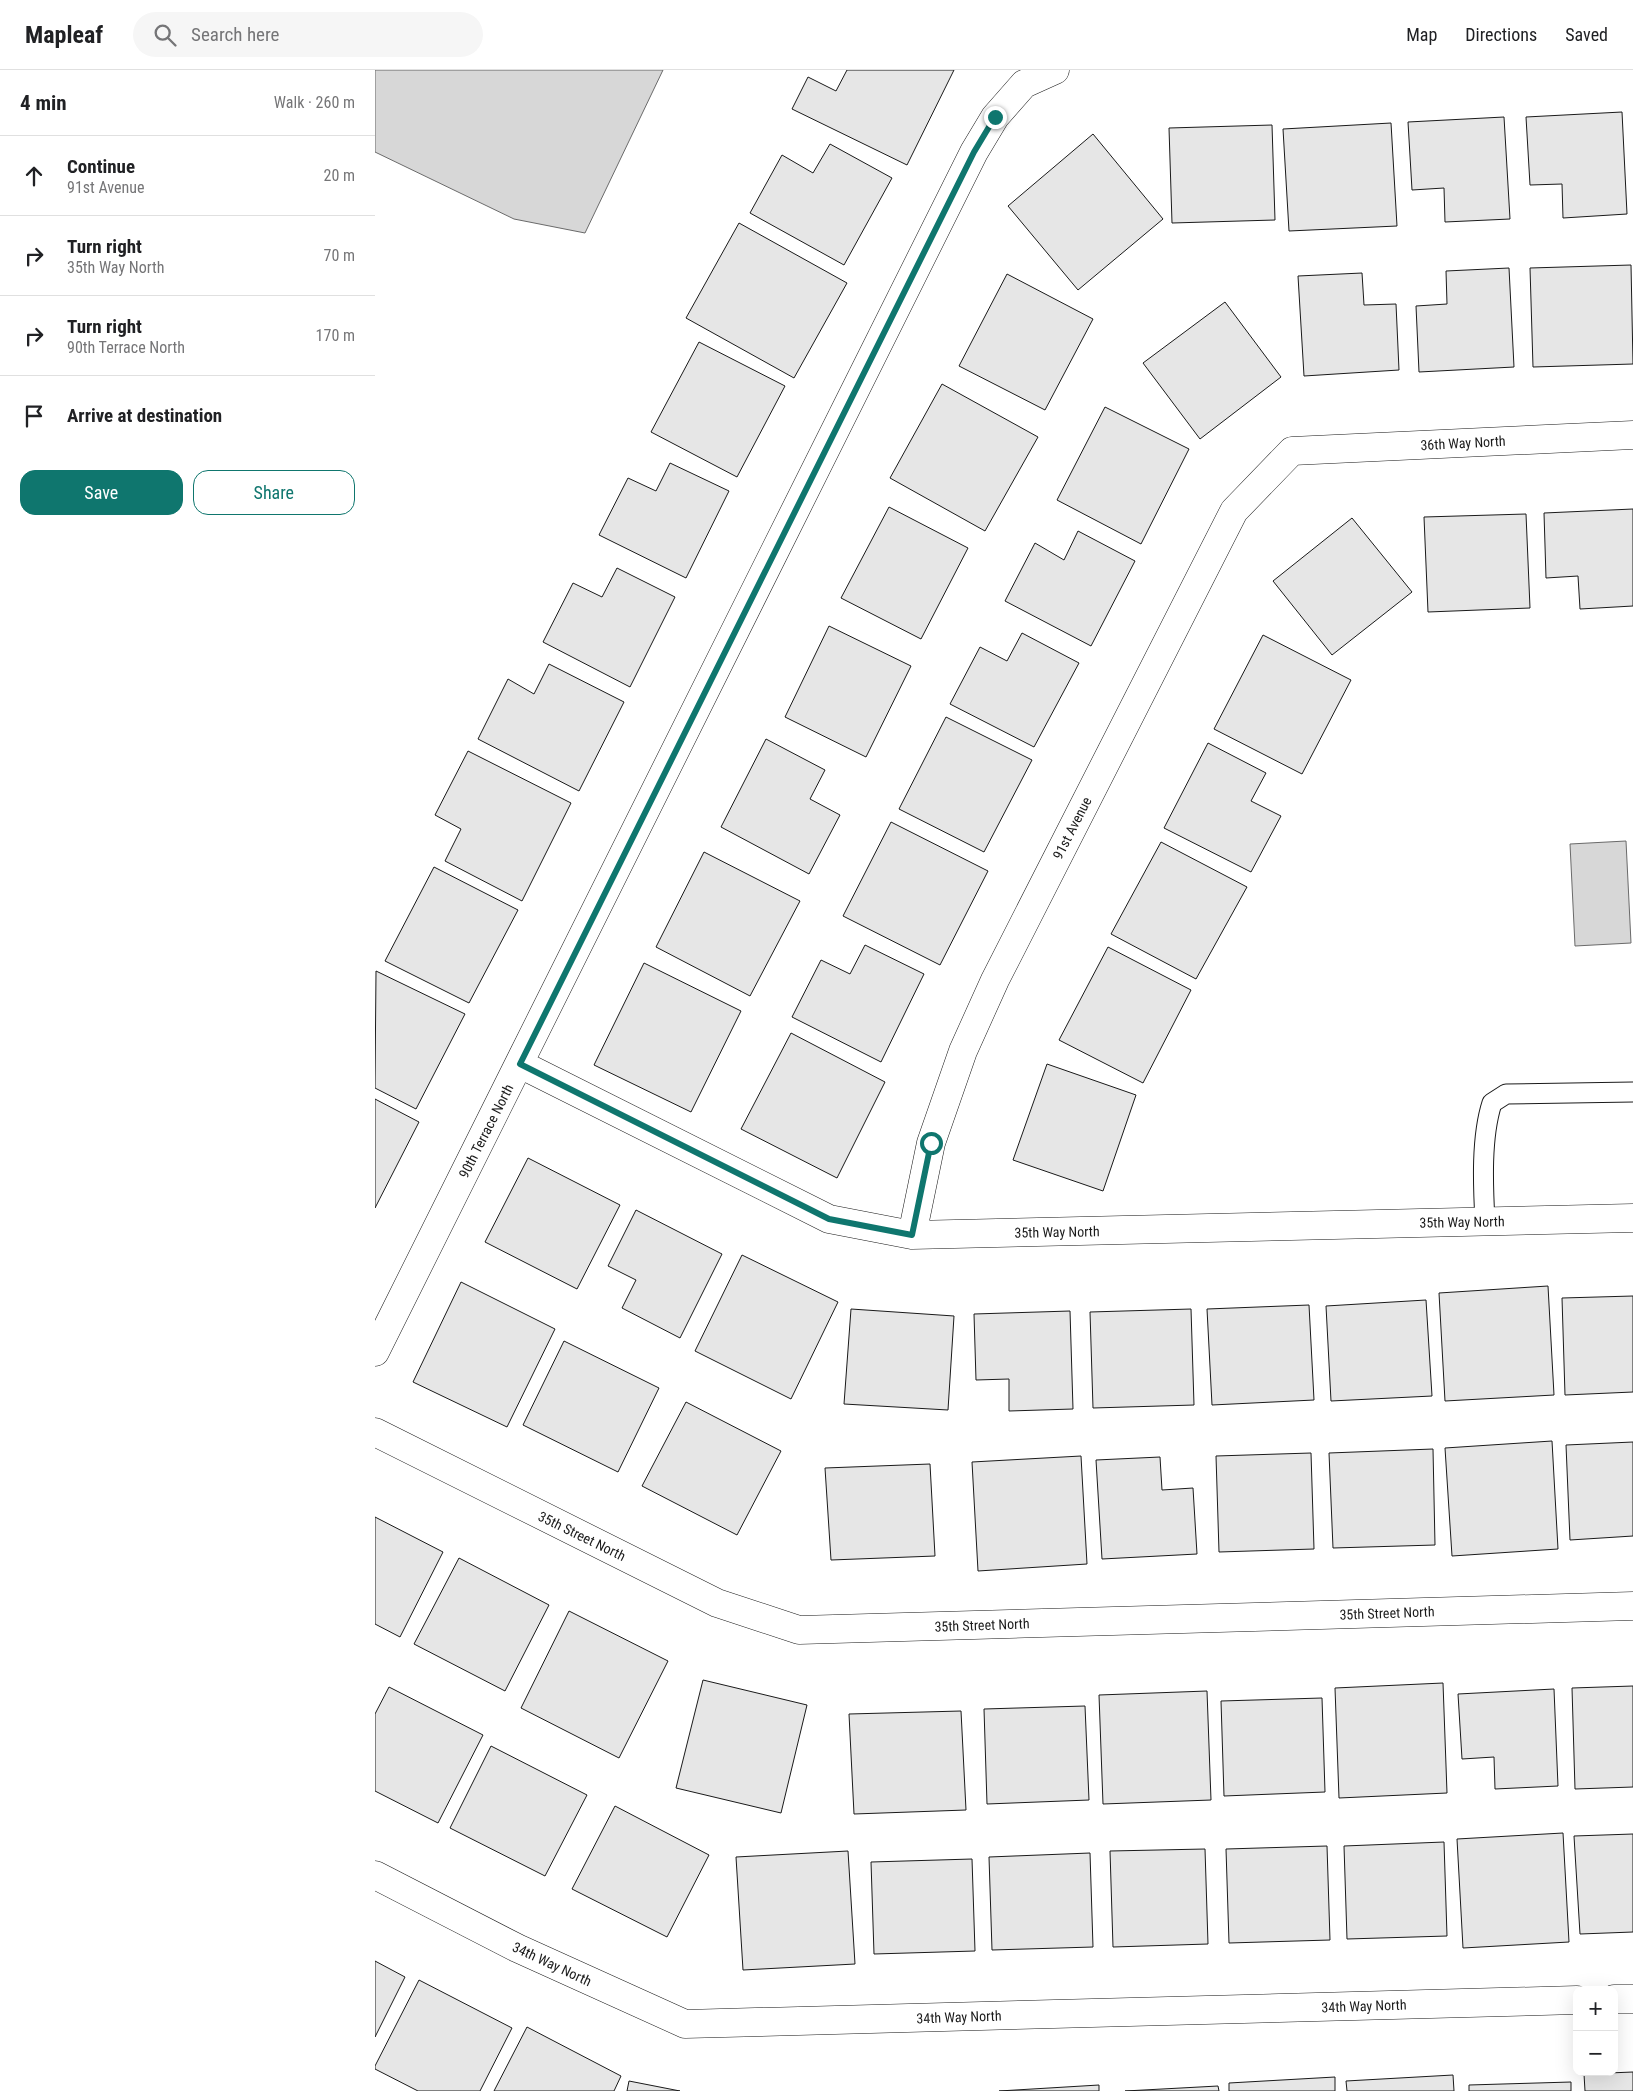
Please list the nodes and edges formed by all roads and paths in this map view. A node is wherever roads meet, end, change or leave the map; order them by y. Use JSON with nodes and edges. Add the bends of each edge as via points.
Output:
{"nodes":[{"id":1,"x":1055,"y":70,"type":"edge"},
{"id":2,"x":1633,"y":435,"type":"edge"},
{"id":3,"x":1292,"y":451,"type":"joint"},
{"id":4,"x":520,"y":1064,"type":"junction"},
{"id":5,"x":1633,"y":1092,"type":"edge"},
{"id":6,"x":1633,"y":1218,"type":"edge"},
{"id":7,"x":1485,"y":1221,"type":"junction"},
{"id":8,"x":912,"y":1235,"type":"junction"},
{"id":9,"x":375,"y":1352,"type":"edge"},
{"id":10,"x":375,"y":1432,"type":"edge"},
{"id":11,"x":1633,"y":1606,"type":"edge"},
{"id":12,"x":375,"y":1875,"type":"edge"},
{"id":13,"x":1618,"y":1999,"type":"edge"},
{"id":14,"x":1633,"y":1999,"type":"edge"},
{"id":15,"x":1573,"y":2000,"type":"edge"}],
"edges":[{"from":1,"to":4,"type":"street","name":"90th Terrace North","via":[[1024,84],[995,117],[974,152]]},
{"from":2,"to":3,"type":"street","name":"36th Way North"},
{"from":3,"to":8,"type":"street","name":"91st Avenue","via":[[1234,511],[995,980],[963,1051],[931,1143]]},
{"from":4,"to":8,"type":"street","name":"35th Way North","via":[[829,1219]]},
{"from":4,"to":9,"type":"street","name":"90th Terrace North"},
{"from":5,"to":7,"type":"lane","via":[[1506,1094],[1492,1102],[1487,1119]]},
{"from":6,"to":7,"type":"street","name":"35th Way North"},
{"from":7,"to":8,"type":"street","name":"35th Way North"},
{"from":10,"to":11,"type":"street","name":"35th Street North","via":[[717,1603],[799,1630]]},
{"from":12,"to":15,"type":"street","name":"34th Way North","via":[[517,1948],[685,2024]]},
{"from":13,"to":14,"type":"street"}]}
